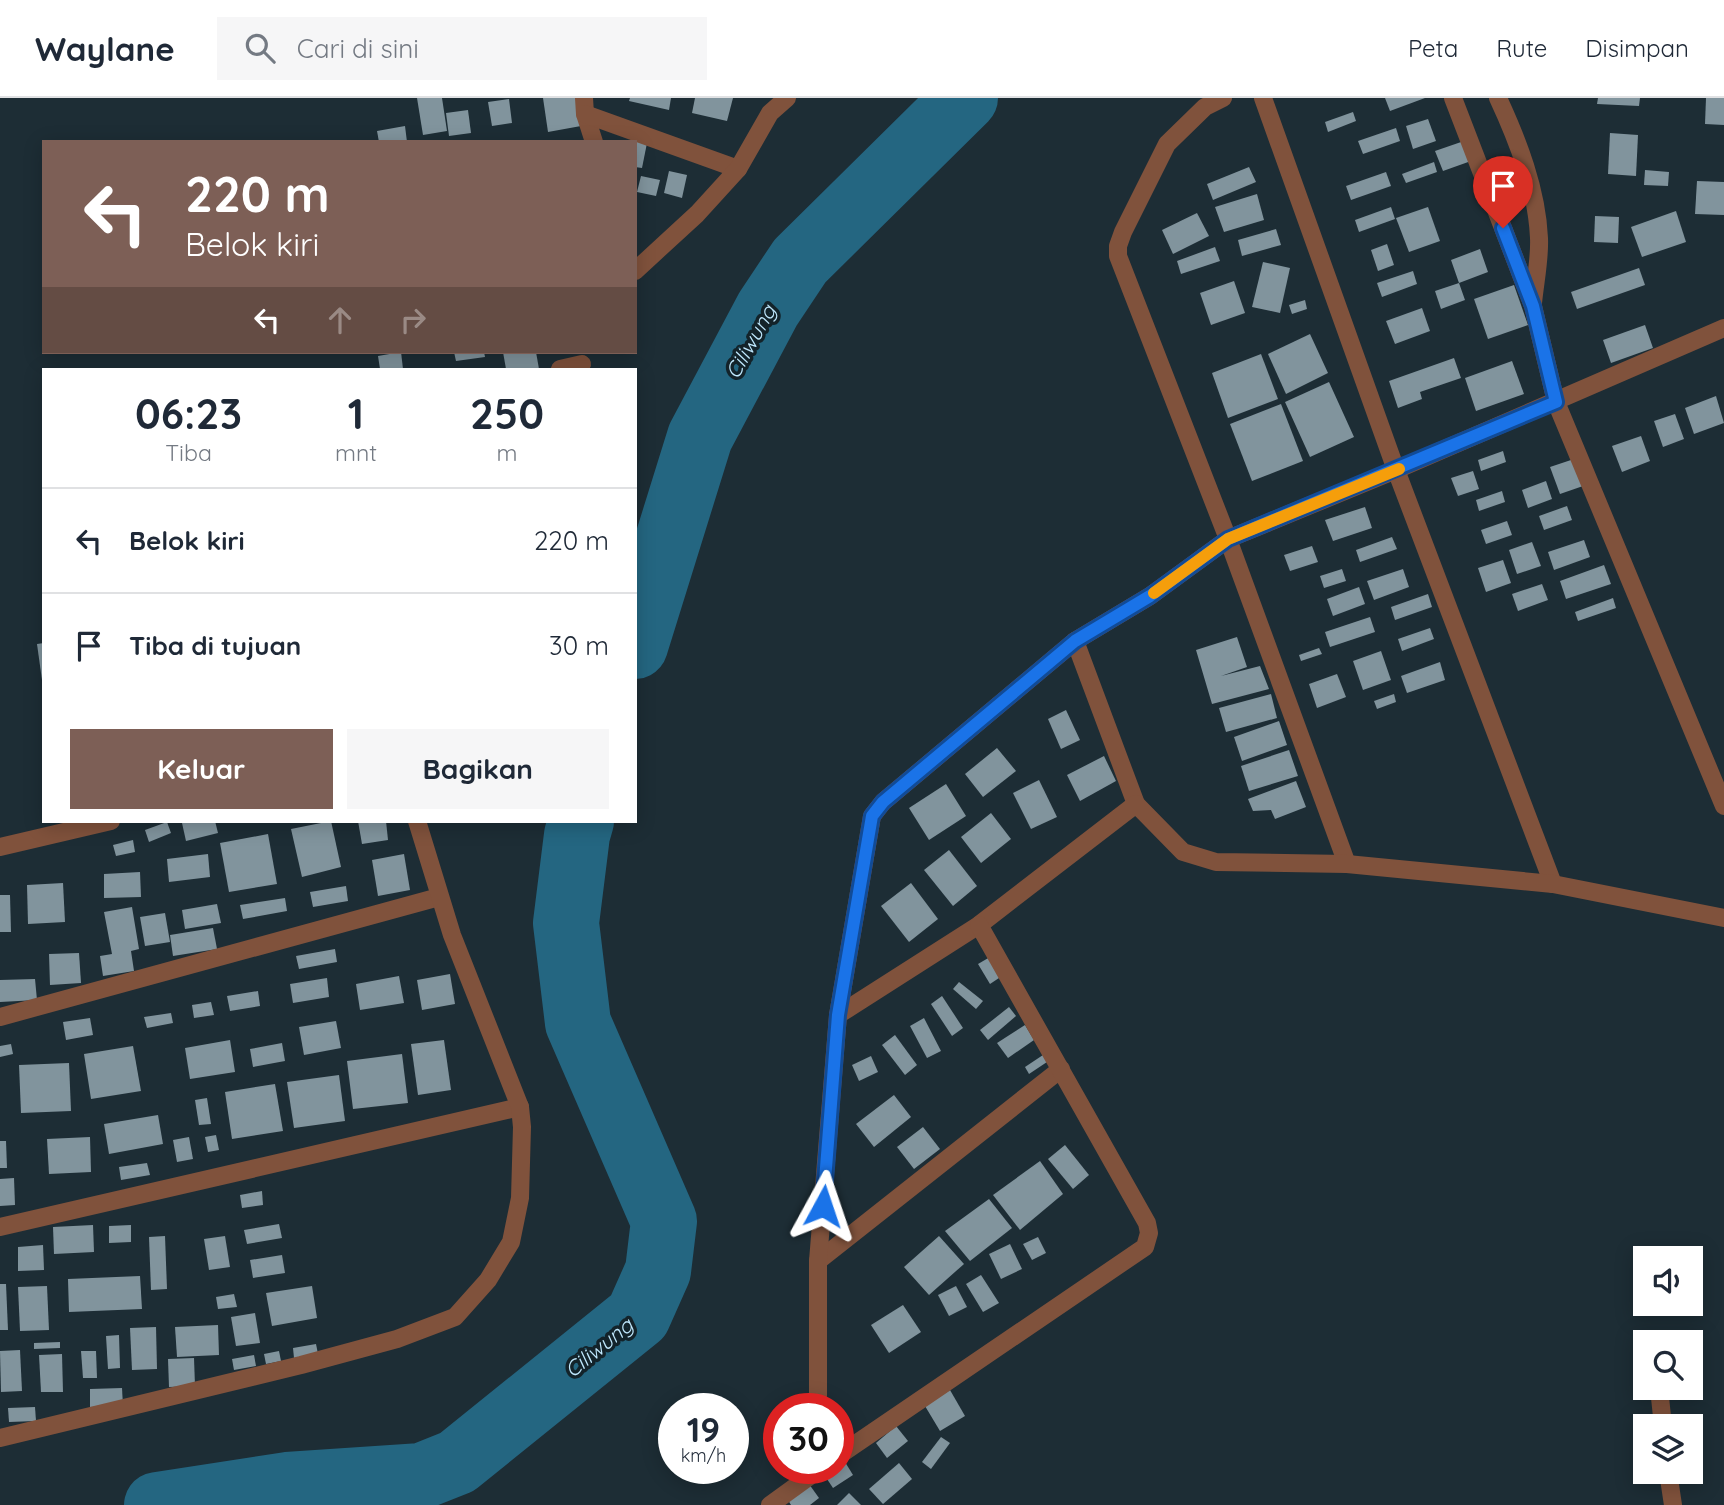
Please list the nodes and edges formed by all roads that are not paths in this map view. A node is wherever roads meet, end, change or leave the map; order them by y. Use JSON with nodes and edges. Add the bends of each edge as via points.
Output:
{"nodes":[{"id":1,"x":787,"y":98,"type":"edge"},
{"id":2,"x":1223,"y":98,"type":"edge"},
{"id":3,"x":1262,"y":98,"type":"edge"},
{"id":4,"x":1453,"y":98,"type":"edge"},
{"id":5,"x":1499,"y":98,"type":"edge"},
{"id":6,"x":771,"y":105,"type":"edge"},
{"id":7,"x":585,"y":106,"type":"edge"},
{"id":8,"x":594,"y":140,"type":"edge"},
{"id":9,"x":738,"y":169,"type":"junction"},
{"id":10,"x":637,"y":269,"type":"edge"},
{"id":11,"x":1533,"y":306,"type":"junction"},
{"id":12,"x":1724,"y":328,"type":"edge"},
{"id":13,"x":583,"y":362,"type":"edge"},
{"id":14,"x":563,"y":368,"type":"edge"},
{"id":15,"x":1556,"y":402,"type":"junction"},
{"id":16,"x":1396,"y":470,"type":"junction"},
{"id":17,"x":1228,"y":539,"type":"junction"},
{"id":18,"x":1075,"y":641,"type":"junction"},
{"id":19,"x":1136,"y":804,"type":"junction"},
{"id":20,"x":1724,"y":807,"type":"edge"},
{"id":21,"x":102,"y":823,"type":"edge"},
{"id":22,"x":418,"y":823,"type":"edge"},
{"id":23,"x":0,"y":847,"type":"edge"},
{"id":24,"x":1347,"y":864,"type":"junction"},
{"id":25,"x":1553,"y":884,"type":"junction"},
{"id":26,"x":439,"y":897,"type":"junction"},
{"id":27,"x":1724,"y":918,"type":"edge"},
{"id":28,"x":979,"y":925,"type":"junction"},
{"id":29,"x":838,"y":1015,"type":"junction"},
{"id":30,"x":0,"y":1017,"type":"edge"},
{"id":31,"x":1061,"y":1069,"type":"junction"},
{"id":32,"x":520,"y":1107,"type":"junction"},
{"id":33,"x":0,"y":1227,"type":"edge"},
{"id":34,"x":818,"y":1261,"type":"junction"},
{"id":35,"x":818,"y":1393,"type":"edge"},
{"id":36,"x":0,"y":1438,"type":"edge"},
{"id":37,"x":854,"y":1445,"type":"edge"},
{"id":38,"x":793,"y":1484,"type":"edge"},
{"id":39,"x":1670,"y":1484,"type":"edge"},
{"id":40,"x":771,"y":1505,"type":"edge"},
{"id":41,"x":1673,"y":1505,"type":"edge"}],
"edges":[{"from":1,"to":6,"type":"street"},
{"from":2,"to":17,"type":"street","via":[[1205,107],[1167,144],[1123,232],[1118,256]]},
{"from":3,"to":16,"type":"street"},
{"from":4,"to":11,"type":"street"},
{"from":5,"to":11,"type":"street","via":[[1517,140],[1537,213]]},
{"from":6,"to":9,"type":"street"},
{"from":7,"to":8,"type":"street"},
{"from":7,"to":9,"type":"street"},
{"from":9,"to":10,"type":"street"},
{"from":11,"to":15,"type":"street"},
{"from":12,"to":15,"type":"street"},
{"from":13,"to":14,"type":"street"},
{"from":15,"to":16,"type":"street"},
{"from":15,"to":20,"type":"street"},
{"from":16,"to":17,"type":"street"},
{"from":16,"to":25,"type":"street"},
{"from":17,"to":18,"type":"street","via":[[1150,596]]},
{"from":17,"to":24,"type":"street"},
{"from":18,"to":19,"type":"street"},
{"from":18,"to":29,"type":"street","via":[[872,816]]},
{"from":19,"to":24,"type":"street","via":[[1183,852],[1216,862]]},
{"from":19,"to":28,"type":"street"},
{"from":21,"to":23,"type":"street"},
{"from":22,"to":26,"type":"street"},
{"from":24,"to":25,"type":"street"},
{"from":25,"to":27,"type":"street"},
{"from":26,"to":30,"type":"street"},
{"from":26,"to":32,"type":"street"},
{"from":28,"to":29,"type":"street"},
{"from":28,"to":31,"type":"street"},
{"from":29,"to":34,"type":"street"},
{"from":31,"to":34,"type":"street"},
{"from":31,"to":37,"type":"street","via":[[1147,1223],[1145,1247]]},
{"from":32,"to":33,"type":"street"},
{"from":32,"to":36,"type":"street","via":[[520,1198],[511,1242],[488,1280],[455,1317],[313,1362]]},
{"from":34,"to":35,"type":"street"},
{"from":38,"to":40,"type":"street"},
{"from":39,"to":41,"type":"street"}]}
